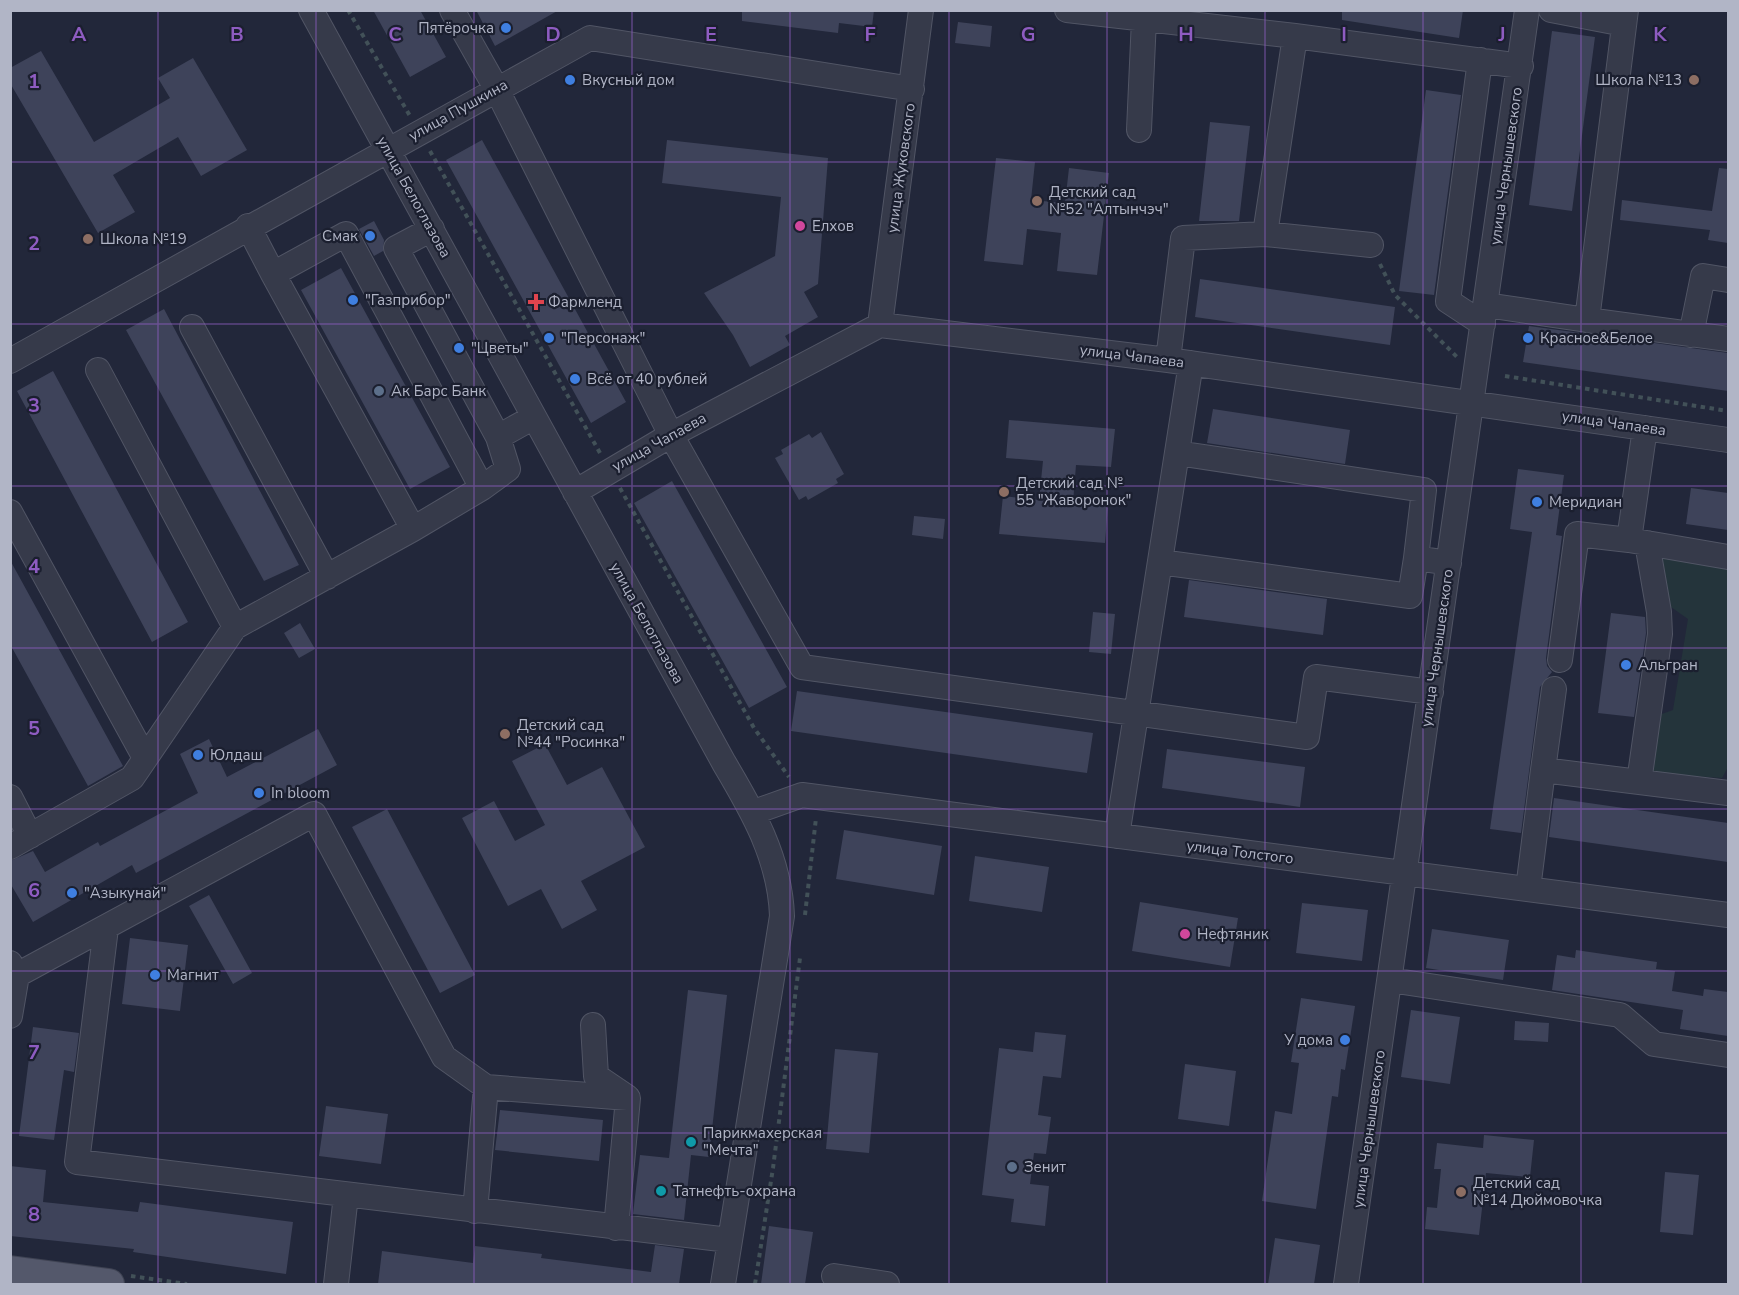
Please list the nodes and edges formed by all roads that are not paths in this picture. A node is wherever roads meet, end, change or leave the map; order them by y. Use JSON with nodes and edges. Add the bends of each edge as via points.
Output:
{"nodes":[{"id":1,"x":311,"y":10,"type":"edge"},
{"id":2,"x":452,"y":10,"type":"edge"},
{"id":3,"x":921,"y":10,"type":"edge"},
{"id":4,"x":1067,"y":10,"type":"edge"},
{"id":5,"x":1527,"y":10,"type":"edge"},
{"id":6,"x":1551,"y":10,"type":"edge"},
{"id":7,"x":1625,"y":17,"type":"edge"},
{"id":8,"x":1144,"y":19,"type":"junction"},
{"id":9,"x":1295,"y":36,"type":"junction"},
{"id":10,"x":1480,"y":60,"type":"junction"},
{"id":11,"x":1521,"y":66,"type":"junction"},
{"id":12,"x":495,"y":88,"type":"junction"},
{"id":13,"x":912,"y":89,"type":"junction"},
{"id":14,"x":1139,"y":130,"type":"dead end"},
{"id":15,"x":388,"y":149,"type":"junction"},
{"id":16,"x":248,"y":226,"type":"junction"},
{"id":17,"x":432,"y":229,"type":"junction"},
{"id":18,"x":1265,"y":234,"type":"junction"},
{"id":19,"x":1371,"y":244,"type":"road end"},
{"id":20,"x":273,"y":274,"type":"junction"},
{"id":21,"x":1728,"y":280,"type":"edge"},
{"id":22,"x":1484,"y":314,"type":"junction"},
{"id":23,"x":1587,"y":320,"type":"junction"},
{"id":24,"x":880,"y":326,"type":"junction"},
{"id":25,"x":192,"y":327,"type":"dead end"},
{"id":26,"x":1691,"y":335,"type":"junction"},
{"id":27,"x":1728,"y":339,"type":"edge"},
{"id":28,"x":10,"y":361,"type":"edge"},
{"id":29,"x":1180,"y":362,"type":"junction"},
{"id":30,"x":98,"y":370,"type":"dead end"},
{"id":31,"x":1472,"y":403,"type":"junction"},
{"id":32,"x":534,"y":417,"type":"junction"},
{"id":33,"x":1646,"y":428,"type":"junction"},
{"id":34,"x":671,"y":435,"type":"junction"},
{"id":35,"x":498,"y":437,"type":"junction"},
{"id":36,"x":1728,"y":440,"type":"edge"},
{"id":37,"x":1178,"y":453,"type":"junction"},
{"id":38,"x":482,"y":488,"type":"junction"},
{"id":39,"x":575,"y":492,"type":"junction"},
{"id":40,"x":10,"y":512,"type":"edge"},
{"id":41,"x":413,"y":529,"type":"junction"},
{"id":42,"x":1638,"y":542,"type":"junction"},
{"id":43,"x":1728,"y":557,"type":"edge"},
{"id":44,"x":1416,"y":558,"type":"junction"},
{"id":45,"x":1160,"y":562,"type":"junction"},
{"id":46,"x":1449,"y":563,"type":"junction"},
{"id":47,"x":327,"y":577,"type":"junction"},
{"id":48,"x":235,"y":627,"type":"junction"},
{"id":49,"x":1560,"y":660,"type":"dead end"},
{"id":50,"x":1554,"y":689,"type":"dead end"},
{"id":51,"x":1431,"y":692,"type":"junction"},
{"id":52,"x":1137,"y":713,"type":"junction"},
{"id":53,"x":145,"y":758,"type":"junction"},
{"id":54,"x":1544,"y":770,"type":"junction"},
{"id":55,"x":1639,"y":782,"type":"junction"},
{"id":56,"x":1728,"y":793,"type":"edge"},
{"id":57,"x":10,"y":797,"type":"edge"},
{"id":58,"x":754,"y":812,"type":"junction"},
{"id":59,"x":1118,"y":836,"type":"junction"},
{"id":60,"x":20,"y":841,"type":"edge"},
{"id":61,"x":1405,"y":873,"type":"junction"},
{"id":62,"x":1528,"y":889,"type":"junction"},
{"id":63,"x":1728,"y":915,"type":"edge"},
{"id":64,"x":106,"y":928,"type":"junction"},
{"id":65,"x":14,"y":969,"type":"edge"},
{"id":66,"x":1390,"y":980,"type":"junction"},
{"id":67,"x":10,"y":1016,"type":"edge"},
{"id":68,"x":593,"y":1025,"type":"dead end"},
{"id":69,"x":1728,"y":1055,"type":"edge"},
{"id":70,"x":486,"y":1087,"type":"junction"},
{"id":71,"x":628,"y":1098,"type":"junction"},
{"id":72,"x":346,"y":1195,"type":"junction"},
{"id":73,"x":475,"y":1211,"type":"junction"},
{"id":74,"x":616,"y":1228,"type":"junction"},
{"id":75,"x":729,"y":1240,"type":"junction"},
{"id":76,"x":10,"y":1270,"type":"edge"},
{"id":77,"x":834,"y":1276,"type":"dead end"},
{"id":78,"x":109,"y":1284,"type":"edge"},
{"id":79,"x":336,"y":1284,"type":"edge"},
{"id":80,"x":723,"y":1284,"type":"edge"},
{"id":81,"x":887,"y":1284,"type":"edge"},
{"id":82,"x":1346,"y":1284,"type":"edge"}],
"edges":[{"from":1,"to":15,"type":"street","name":"улица Белоглазова"},
{"from":2,"to":12,"type":"street"},
{"from":3,"to":13,"type":"street","name":"улица Жуковского"},
{"from":4,"to":8,"type":"street"},
{"from":5,"to":11,"type":"street","name":"улица Чернышевского"},
{"from":6,"to":7,"type":"street"},
{"from":7,"to":23,"type":"street"},
{"from":8,"to":9,"type":"street"},
{"from":8,"to":14,"type":"street"},
{"from":9,"to":10,"type":"street"},
{"from":9,"to":18,"type":"street"},
{"from":10,"to":11,"type":"street"},
{"from":10,"to":22,"type":"street","via":[[1448,301]]},
{"from":11,"to":22,"type":"street","name":"улица Чернышевского"},
{"from":12,"to":13,"type":"street","name":"улица Пушкина","via":[[590,38]]},
{"from":12,"to":15,"type":"street","name":"улица Пушкина"},
{"from":12,"to":34,"type":"street"},
{"from":13,"to":24,"type":"street","name":"улица Жуковского"},
{"from":15,"to":16,"type":"street","name":"улица Пушкина"},
{"from":15,"to":17,"type":"street","name":"улица Белоглазова"},
{"from":16,"to":20,"type":"street"},
{"from":16,"to":28,"type":"street","name":"улица Пушкина"},
{"from":17,"to":32,"type":"street","name":"улица Белоглазова"},
{"from":17,"to":35,"type":"street","via":[[396,248]]},
{"from":18,"to":19,"type":"street"},
{"from":18,"to":29,"type":"street","via":[[1182,238]]},
{"from":20,"to":38,"type":"street","via":[[346,234]]},
{"from":20,"to":41,"type":"street"},
{"from":21,"to":26,"type":"street","via":[[1703,276]]},
{"from":22,"to":23,"type":"street"},
{"from":22,"to":31,"type":"street","name":"улица Чернышевского"},
{"from":23,"to":26,"type":"street"},
{"from":24,"to":29,"type":"street","name":"улица Чапаева"},
{"from":24,"to":34,"type":"street","name":"улица Чапаева"},
{"from":25,"to":47,"type":"street"},
{"from":26,"to":27,"type":"street"},
{"from":29,"to":31,"type":"street","name":"улица Чапаева"},
{"from":29,"to":37,"type":"street"},
{"from":30,"to":48,"type":"street"},
{"from":31,"to":33,"type":"street","name":"улица Чапаева"},
{"from":31,"to":46,"type":"street","name":"улица Чернышевского"},
{"from":32,"to":35,"type":"street"},
{"from":32,"to":39,"type":"street","name":"улица Белоглазова"},
{"from":33,"to":36,"type":"street","name":"улица Чапаева"},
{"from":33,"to":42,"type":"street"},
{"from":34,"to":39,"type":"street","name":"улица Чапаева"},
{"from":34,"to":52,"type":"street","via":[[802,667]]},
{"from":35,"to":38,"type":"street","via":[[508,469]]},
{"from":37,"to":44,"type":"street","via":[[1424,490]]},
{"from":37,"to":45,"type":"street"},
{"from":38,"to":41,"type":"street"},
{"from":39,"to":58,"type":"street","name":"улица Белоглазова"},
{"from":40,"to":53,"type":"street"},
{"from":41,"to":47,"type":"street"},
{"from":42,"to":43,"type":"street"},
{"from":42,"to":49,"type":"street","via":[[1577,534]]},
{"from":42,"to":55,"type":"street","via":[[1659,612],[1660,634]]},
{"from":44,"to":45,"type":"street","via":[[1410,596]]},
{"from":44,"to":46,"type":"street"},
{"from":45,"to":52,"type":"street"},
{"from":46,"to":51,"type":"street","name":"улица Чернышевского"},
{"from":47,"to":48,"type":"street"},
{"from":48,"to":53,"type":"street"},
{"from":50,"to":54,"type":"street"},
{"from":51,"to":52,"type":"street","via":[[1316,677],[1307,736]]},
{"from":51,"to":61,"type":"street","name":"улица Чернышевского"},
{"from":52,"to":59,"type":"street"},
{"from":53,"to":60,"type":"street","via":[[132,778]]},
{"from":54,"to":55,"type":"street"},
{"from":54,"to":62,"type":"street"},
{"from":55,"to":56,"type":"street"},
{"from":57,"to":60,"type":"street"},
{"from":58,"to":59,"type":"street","name":"улица Толстого","via":[[802,795]]},
{"from":58,"to":75,"type":"street","name":"улица Белоглазова","via":[[777,872],[782,915]]},
{"from":59,"to":61,"type":"street","name":"улица Толстого"},
{"from":61,"to":62,"type":"street","name":"улица Толстого"},
{"from":61,"to":66,"type":"street","name":"улица Чернышевского"},
{"from":62,"to":63,"type":"street","name":"улица Толстого"},
{"from":64,"to":65,"type":"street"},
{"from":64,"to":70,"type":"street","via":[[314,814],[444,1057]]},
{"from":64,"to":72,"type":"street","via":[[77,1162]]},
{"from":65,"to":67,"type":"street"},
{"from":66,"to":69,"type":"street","via":[[1620,1015],[1654,1044]]},
{"from":66,"to":82,"type":"street","name":"улица Чернышевского"},
{"from":68,"to":71,"type":"street","via":[[596,1076]]},
{"from":70,"to":71,"type":"street"},
{"from":70,"to":73,"type":"street"},
{"from":71,"to":74,"type":"street"},
{"from":72,"to":73,"type":"street"},
{"from":72,"to":79,"type":"street"},
{"from":73,"to":74,"type":"street"},
{"from":74,"to":75,"type":"street"},
{"from":75,"to":80,"type":"street","name":"улица Белоглазова"},
{"from":76,"to":78,"type":"main road"},
{"from":77,"to":81,"type":"street"}]}
